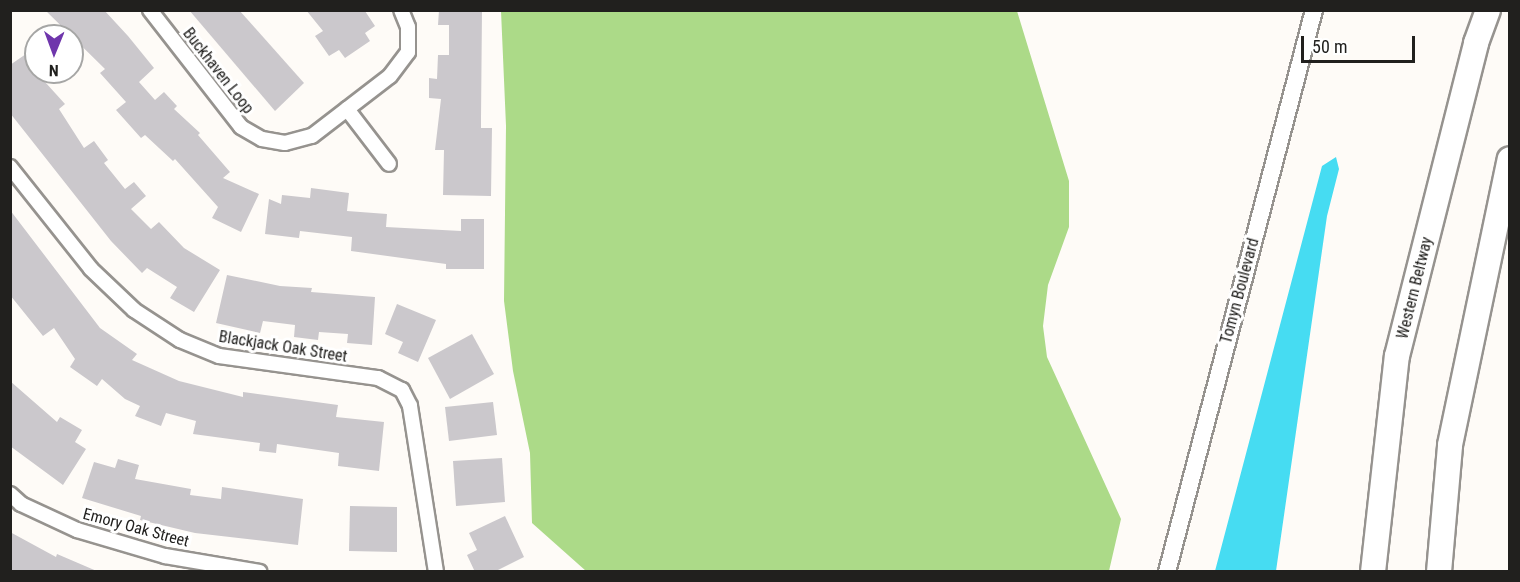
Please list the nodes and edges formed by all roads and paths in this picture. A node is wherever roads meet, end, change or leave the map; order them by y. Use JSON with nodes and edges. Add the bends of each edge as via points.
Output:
{"nodes":[{"id":1,"x":150,"y":10,"type":"edge"},
{"id":2,"x":401,"y":10,"type":"edge"},
{"id":3,"x":1314,"y":10,"type":"edge"},
{"id":4,"x":1488,"y":10,"type":"edge"},
{"id":5,"x":347,"y":110,"type":"junction"},
{"id":6,"x":390,"y":164,"type":"dead end"},
{"id":7,"x":10,"y":167,"type":"edge"},
{"id":8,"x":1507,"y":169,"type":"edge"},
{"id":9,"x":1397,"y":356,"type":"junction"},
{"id":10,"x":10,"y":494,"type":"edge"},
{"id":11,"x":260,"y":572,"type":"edge"},
{"id":12,"x":436,"y":572,"type":"edge"},
{"id":13,"x":1167,"y":572,"type":"edge"},
{"id":14,"x":1366,"y":572,"type":"edge"},
{"id":15,"x":1373,"y":572,"type":"edge"},
{"id":16,"x":1439,"y":572,"type":"edge"}],
"edges":[{"from":1,"to":5,"type":"street","name":"Buckhaven Loop","via":[[241,127],[262,139],[285,143],[312,136]]},
{"from":2,"to":5,"type":"street","name":"Buckhaven Loop","via":[[408,27],[408,52],[390,76]]},
{"from":3,"to":13,"type":"street","name":"Tomyn Boulevard"},
{"from":4,"to":9,"type":"highway","name":"Western Beltway"},
{"from":5,"to":6,"type":"street"},
{"from":7,"to":12,"type":"street","name":"Blackjack Oak Street","via":[[91,269],[134,310],[180,340],[219,356],[378,378],[402,390],[410,406]]},
{"from":8,"to":16,"type":"highway","via":[[1450,446]]},
{"from":9,"to":14,"type":"highway"},
{"from":9,"to":15,"type":"highway","name":"Western Beltway"},
{"from":10,"to":11,"type":"street","name":"Emory Oak Street","via":[[21,504],[77,530],[165,556]]}]}
